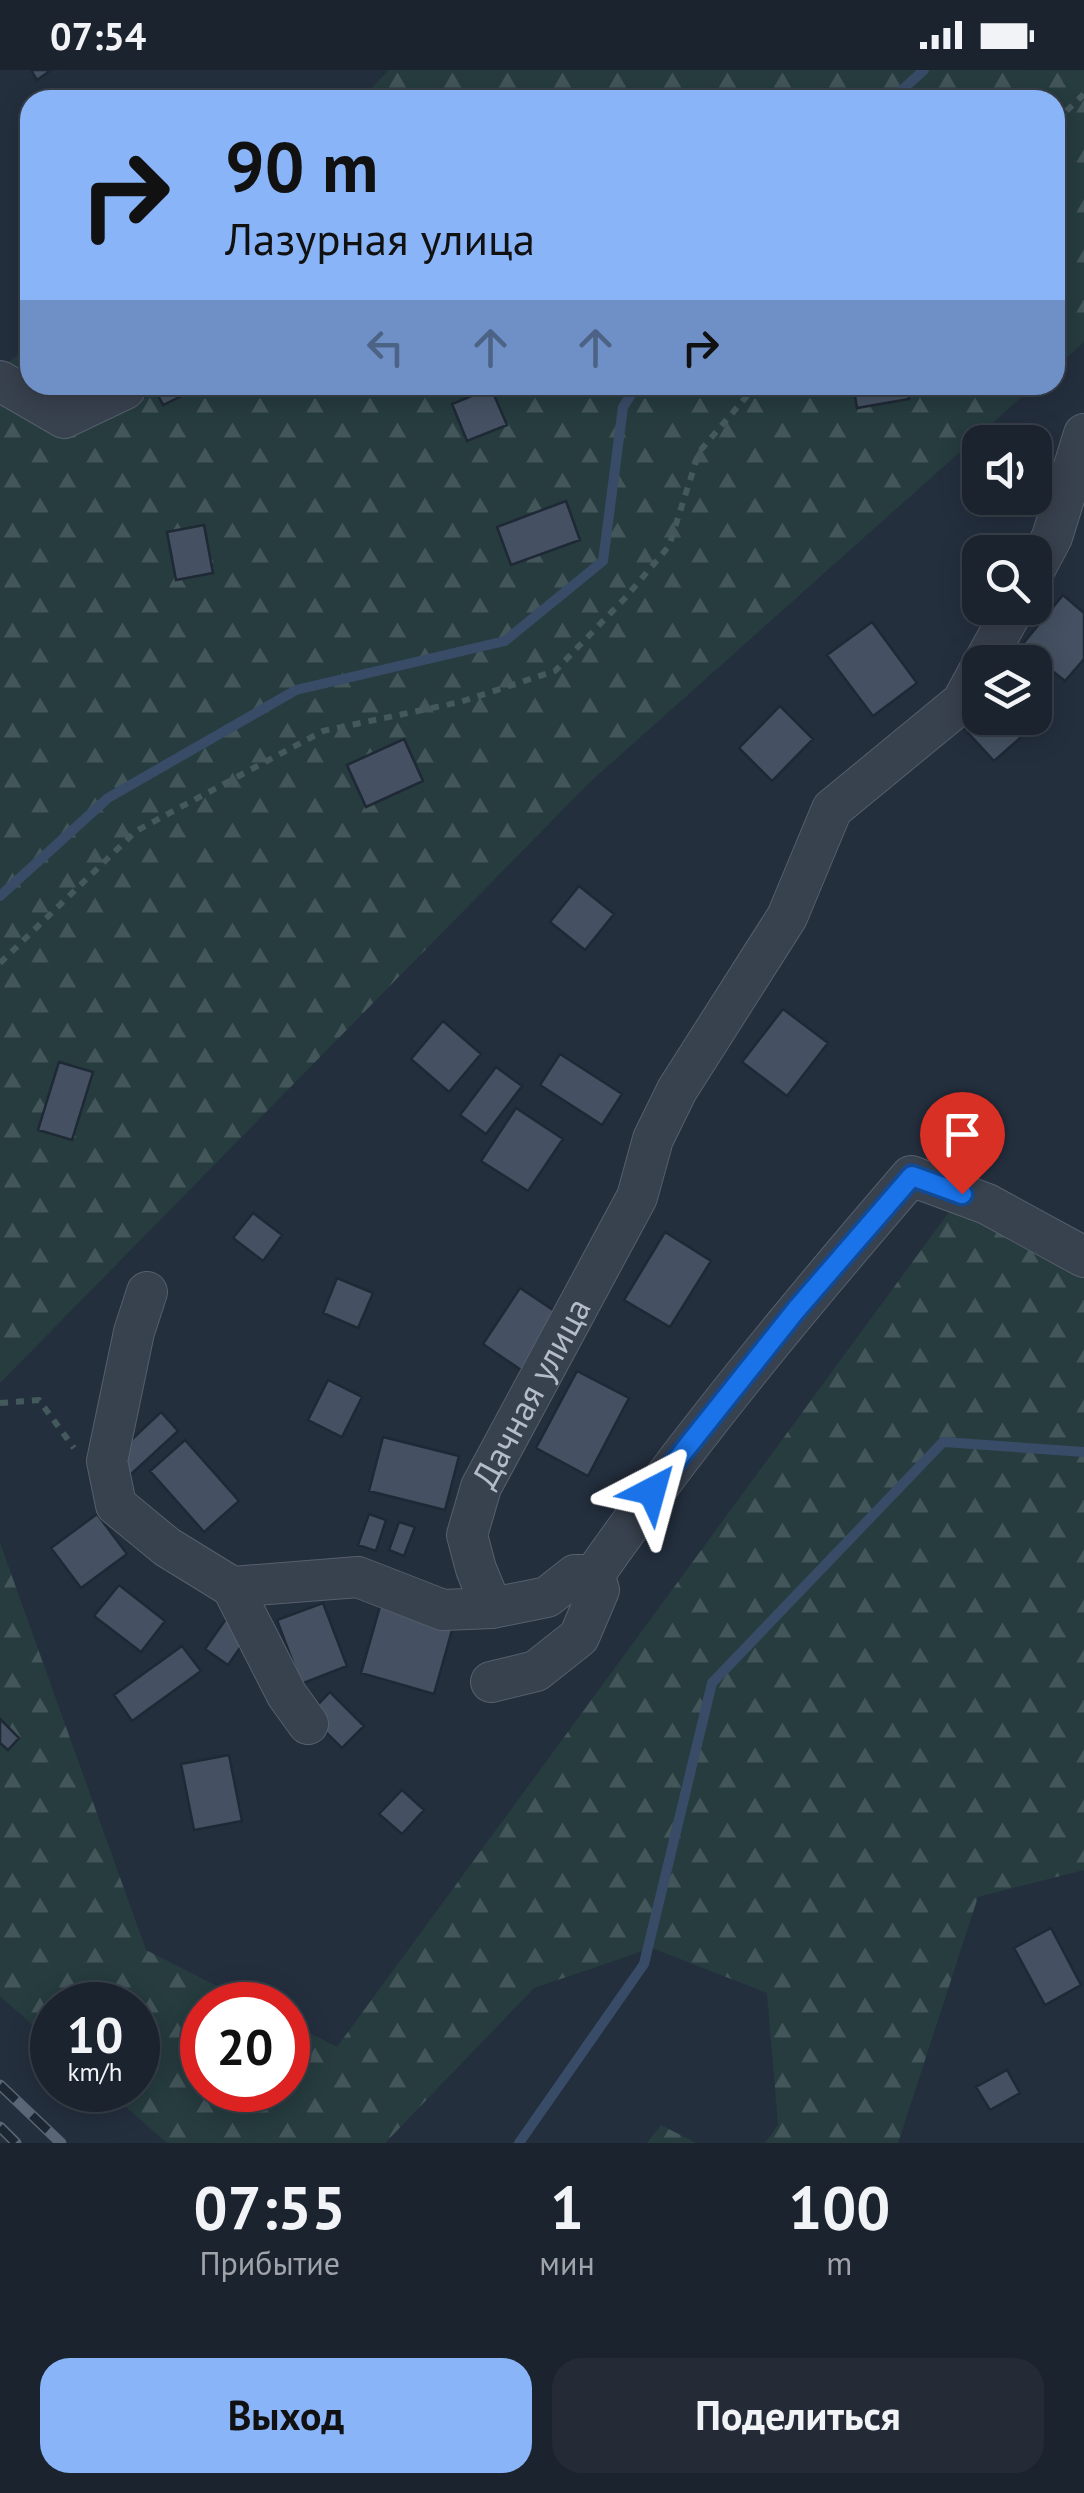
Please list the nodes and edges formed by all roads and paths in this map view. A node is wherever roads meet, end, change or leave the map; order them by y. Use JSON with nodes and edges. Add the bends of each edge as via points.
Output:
{"nodes":[{"id":1,"x":1084,"y":94,"type":"edge"},
{"id":2,"x":1065,"y":112,"type":"edge"},
{"id":3,"x":23,"y":395,"type":"edge"},
{"id":4,"x":112,"y":395,"type":"edge"},
{"id":5,"x":748,"y":395,"type":"edge"},
{"id":6,"x":1084,"y":434,"type":"edge"},
{"id":7,"x":1052,"y":537,"type":"edge"},
{"id":8,"x":962,"y":702,"type":"edge"},
{"id":9,"x":0,"y":962,"type":"edge"},
{"id":10,"x":1084,"y":1257,"type":"edge"},
{"id":11,"x":146,"y":1292,"type":"dead end"},
{"id":12,"x":0,"y":1403,"type":"edge"},
{"id":13,"x":83,"y":1460,"type":"dead end"},
{"id":14,"x":594,"y":1574,"type":"junction"},
{"id":15,"x":232,"y":1587,"type":"junction"},
{"id":16,"x":492,"y":1608,"type":"junction"},
{"id":17,"x":491,"y":1682,"type":"dead end"},
{"id":18,"x":308,"y":1724,"type":"dead end"}],
"edges":[{"from":1,"to":2,"type":"path"},
{"from":3,"to":4,"type":"street","via":[[64,418]]},
{"from":5,"to":9,"type":"path","via":[[699,452],[669,546],[555,671],[460,702],[323,732],[136,831]]},
{"from":6,"to":7,"type":"street"},
{"from":8,"to":16,"type":"street","name":"Дачная улица","via":[[832,809],[787,918],[676,1090],[637,1196],[481,1487],[467,1535]]},
{"from":10,"to":14,"type":"street","via":[[987,1204],[912,1176],[772,1340]]},
{"from":11,"to":15,"type":"street","via":[[107,1461],[116,1505]]},
{"from":12,"to":13,"type":"path","via":[[38,1400]]},
{"from":14,"to":16,"type":"street","via":[[575,1575],[548,1598]]},
{"from":14,"to":17,"type":"street","via":[[600,1590],[579,1637],[536,1670]]},
{"from":15,"to":16,"type":"street","via":[[358,1578],[443,1610]]},
{"from":15,"to":18,"type":"street"}]}
